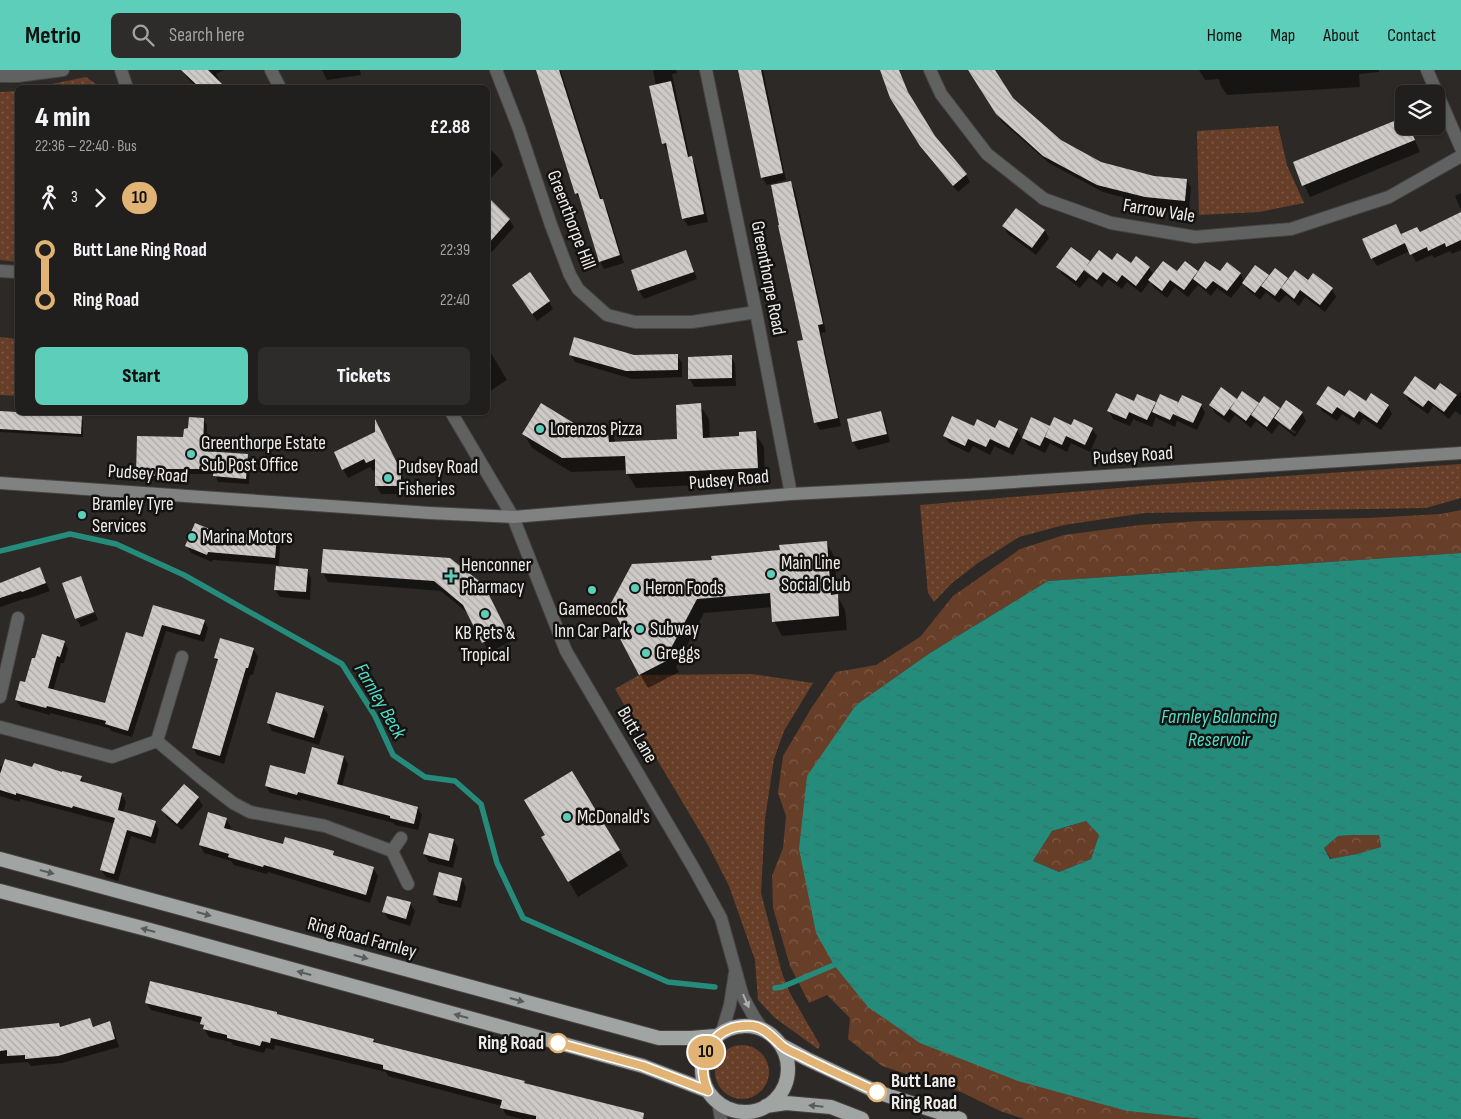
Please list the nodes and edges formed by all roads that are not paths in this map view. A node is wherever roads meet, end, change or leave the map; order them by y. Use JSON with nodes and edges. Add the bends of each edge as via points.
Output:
{"nodes":[{"id":1,"x":63,"y":70,"type":"edge"},
{"id":2,"x":121,"y":70,"type":"edge"},
{"id":3,"x":271,"y":70,"type":"edge"},
{"id":4,"x":496,"y":70,"type":"edge"},
{"id":5,"x":706,"y":70,"type":"edge"},
{"id":6,"x":930,"y":70,"type":"edge"},
{"id":7,"x":1427,"y":70,"type":"edge"},
{"id":8,"x":0,"y":76,"type":"edge"},
{"id":9,"x":126,"y":85,"type":"edge"},
{"id":10,"x":278,"y":85,"type":"edge"},
{"id":11,"x":1461,"y":148,"type":"edge"},
{"id":12,"x":1461,"y":156,"type":"edge"},
{"id":13,"x":0,"y":271,"type":"edge"},
{"id":14,"x":15,"y":272,"type":"edge"},
{"id":15,"x":756,"y":312,"type":"junction"},
{"id":16,"x":453,"y":415,"type":"edge"},
{"id":17,"x":1461,"y":453,"type":"edge"},
{"id":18,"x":0,"y":483,"type":"edge"},
{"id":19,"x":791,"y":494,"type":"junction"},
{"id":20,"x":513,"y":517,"type":"junction"},
{"id":21,"x":18,"y":618,"type":"dead end"},
{"id":22,"x":182,"y":657,"type":"dead end"},
{"id":23,"x":0,"y":697,"type":"edge"},
{"id":24,"x":0,"y":727,"type":"edge"},
{"id":25,"x":157,"y":741,"type":"junction"},
{"id":26,"x":401,"y":838,"type":"dead end"},
{"id":27,"x":392,"y":851,"type":"junction"},
{"id":28,"x":0,"y":859,"type":"edge"},
{"id":29,"x":408,"y":884,"type":"dead end"},
{"id":30,"x":0,"y":891,"type":"edge"},
{"id":31,"x":735,"y":968,"type":"junction"},
{"id":32,"x":763,"y":1030,"type":"junction"},
{"id":33,"x":719,"y":1034,"type":"junction"},
{"id":34,"x":782,"y":1045,"type":"junction"},
{"id":35,"x":713,"y":1097,"type":"junction"},
{"id":36,"x":755,"y":1112,"type":"edge"},
{"id":37,"x":722,"y":1119,"type":"edge"},
{"id":38,"x":862,"y":1119,"type":"edge"},
{"id":39,"x":960,"y":1119,"type":"edge"}],
"edges":[{"from":1,"to":8,"type":"street"},
{"from":2,"to":9,"type":"street"},
{"from":3,"to":10,"type":"street"},
{"from":4,"to":15,"type":"street","name":"Greenthorpe Hill","via":[[520,129],[551,225],[578,289],[607,315],[635,322],[692,322]]},
{"from":5,"to":15,"type":"street","name":"Greenthorpe Road"},
{"from":6,"to":12,"type":"street","name":"Farrow Vale","via":[[941,94],[987,154],[1044,199],[1111,223],[1195,237],[1290,229],[1389,197]]},
{"from":7,"to":11,"type":"street"},
{"from":13,"to":14,"type":"street"},
{"from":15,"to":19,"type":"street","name":"Greenthorpe Road"},
{"from":16,"to":20,"type":"street","name":"Butt Lane"},
{"from":17,"to":19,"type":"main road","name":"Pudsey Road"},
{"from":18,"to":20,"type":"main road","name":"Pudsey Road"},
{"from":19,"to":20,"type":"main road","name":"Pudsey Road"},
{"from":20,"to":31,"type":"street","name":"Butt Lane","via":[[566,651],[721,918]]},
{"from":21,"to":23,"type":"street"},
{"from":22,"to":25,"type":"street"},
{"from":24,"to":25,"type":"street","via":[[112,757]]},
{"from":25,"to":27,"type":"street","via":[[233,803],[250,812],[326,826]]},
{"from":26,"to":27,"type":"street"},
{"from":27,"to":29,"type":"street"},
{"from":28,"to":33,"type":"highway","name":"Ring Road Farnley","one_way":true,"via":[[659,1038]]},
{"from":35,"to":30,"type":"highway","one_way":true,"via":[[643,1066]]},
{"from":31,"to":32,"type":"street","name":"Butt Lane","one_way":true,"via":[[743,996]]},
{"from":31,"to":33,"type":"street","name":"Butt Lane","via":[[730,1005]]},
{"from":32,"to":33,"type":"highway","via":[[755,1026],[735,1027]]},
{"from":32,"to":34,"type":"highway"},
{"from":33,"to":35,"type":"highway","via":[[704,1053],[702,1068],[704,1082]]},
{"from":34,"to":36,"type":"highway","via":[[788,1068],[786,1082],[776,1098]]},
{"from":34,"to":39,"type":"highway","via":[[877,1092]]},
{"from":35,"to":36,"type":"highway","via":[[731,1109]]},
{"from":35,"to":37,"type":"street"},
{"from":38,"to":36,"type":"highway","one_way":true,"via":[[831,1108],[786,1103]]}]}
